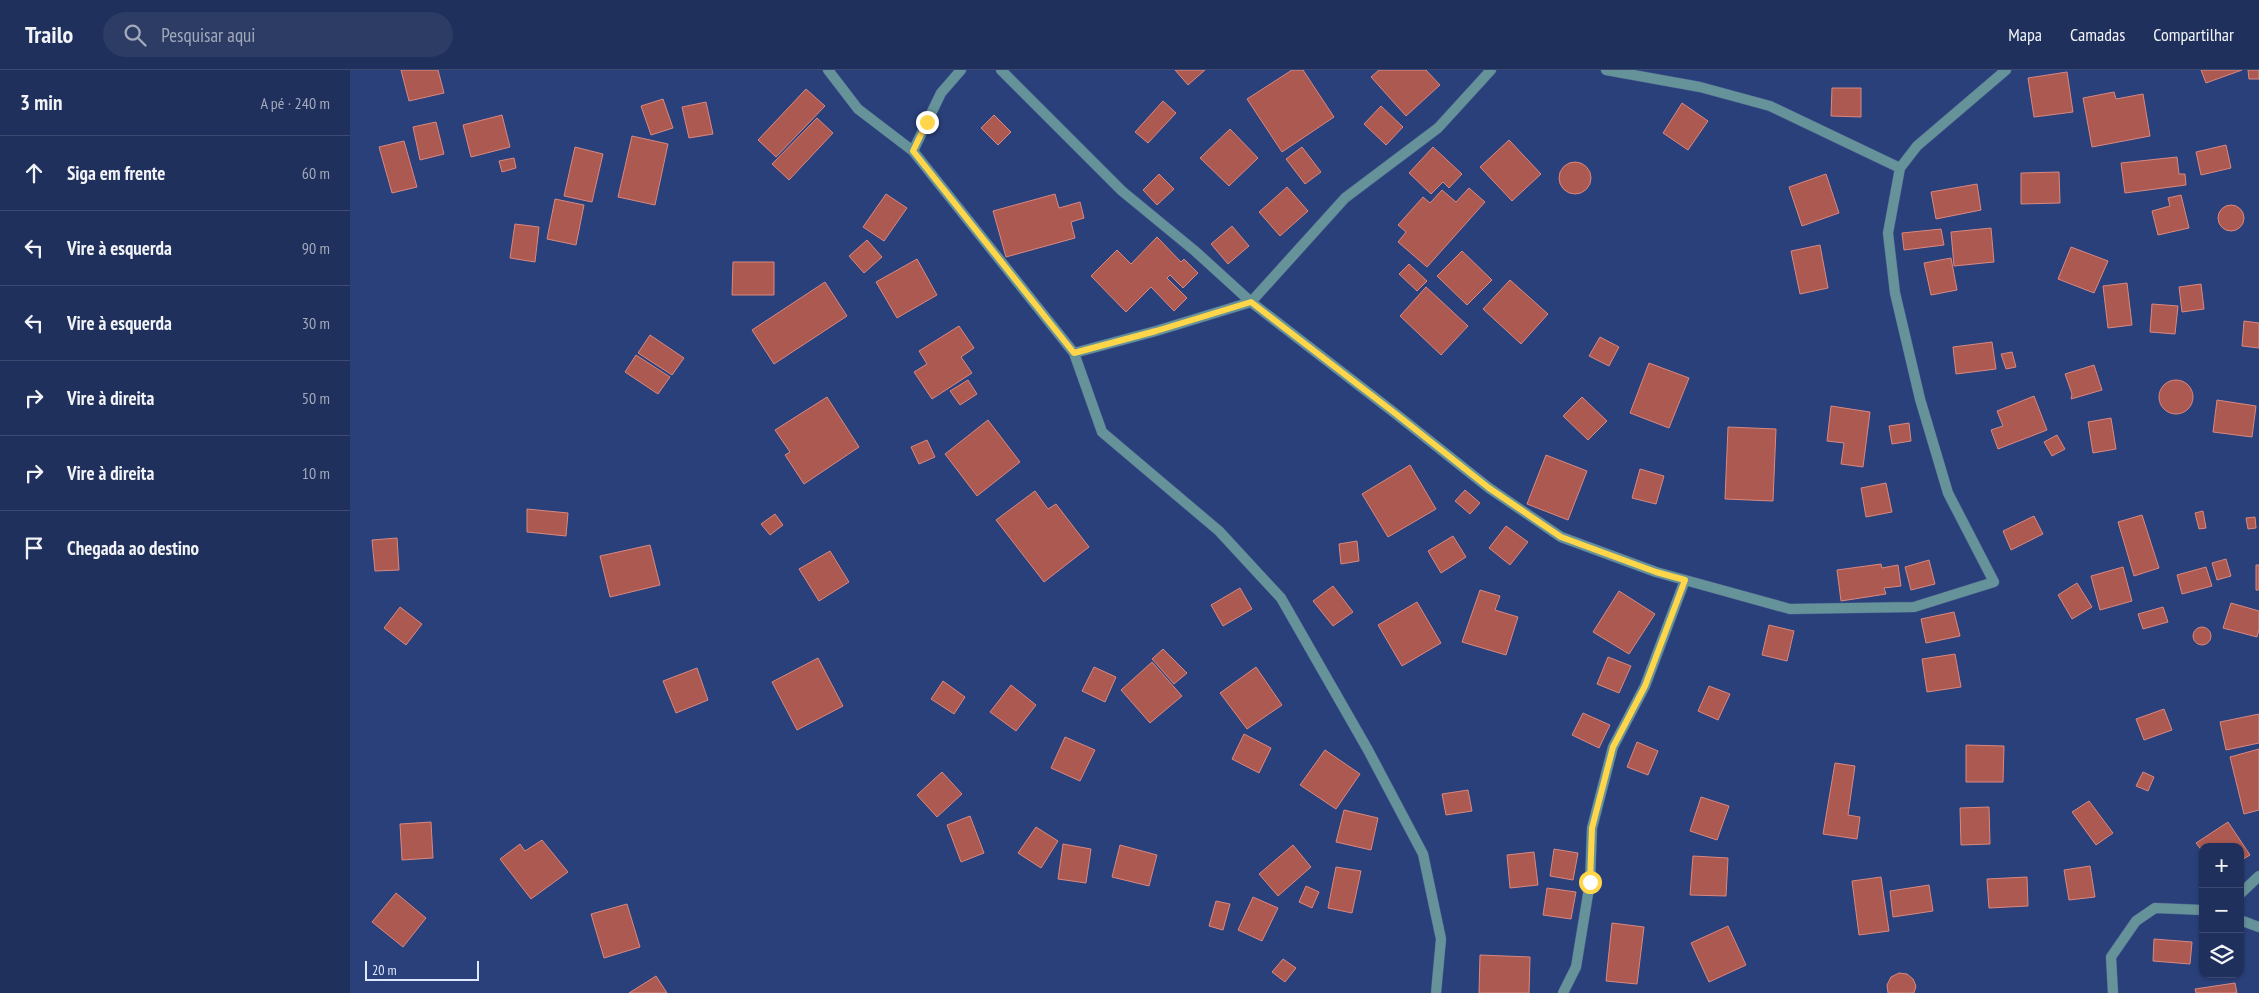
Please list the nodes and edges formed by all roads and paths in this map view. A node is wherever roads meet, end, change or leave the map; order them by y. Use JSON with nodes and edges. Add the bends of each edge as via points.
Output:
{"nodes":[{"id":1,"x":828,"y":70,"type":"edge"},
{"id":2,"x":961,"y":70,"type":"edge"},
{"id":3,"x":1001,"y":70,"type":"edge"},
{"id":4,"x":1491,"y":70,"type":"edge"},
{"id":5,"x":1606,"y":70,"type":"edge"},
{"id":6,"x":2006,"y":70,"type":"edge"},
{"id":7,"x":913,"y":151,"type":"junction"},
{"id":8,"x":1900,"y":168,"type":"junction"},
{"id":9,"x":1251,"y":302,"type":"junction"},
{"id":10,"x":1074,"y":353,"type":"junction"},
{"id":11,"x":1685,"y":580,"type":"junction"},
{"id":12,"x":2259,"y":876,"type":"edge"},
{"id":13,"x":2244,"y":890,"type":"edge"},
{"id":14,"x":2199,"y":910,"type":"edge"},
{"id":15,"x":2244,"y":921,"type":"edge"},
{"id":16,"x":2259,"y":927,"type":"edge"},
{"id":17,"x":1436,"y":993,"type":"edge"},
{"id":18,"x":1563,"y":993,"type":"edge"},
{"id":19,"x":2114,"y":993,"type":"edge"}],
"edges":[{"from":1,"to":7,"type":"street","via":[[858,109]]},
{"from":2,"to":7,"type":"street","via":[[941,93]]},
{"from":3,"to":9,"type":"street","via":[[1122,191]]},
{"from":4,"to":9,"type":"street","via":[[1438,128],[1344,198]]},
{"from":5,"to":8,"type":"street","via":[[1700,87],[1770,106]]},
{"from":6,"to":8,"type":"street","via":[[1917,146]]},
{"from":7,"to":10,"type":"street"},
{"from":8,"to":11,"type":"street","via":[[1888,233],[1895,293],[1920,399],[1948,493],[1994,582],[1914,608],[1790,609]]},
{"from":9,"to":10,"type":"street"},
{"from":9,"to":11,"type":"street","via":[[1489,488],[1561,537]]},
{"from":10,"to":17,"type":"street","via":[[1102,432],[1219,531],[1281,598],[1368,750],[1423,854],[1441,939]]},
{"from":11,"to":18,"type":"street","via":[[1645,686],[1613,747],[1592,828],[1590,882],[1576,967]]},
{"from":12,"to":13,"type":"street"},
{"from":14,"to":19,"type":"street","via":[[2155,908],[2136,920],[2111,957]]},
{"from":15,"to":16,"type":"street"}]}
